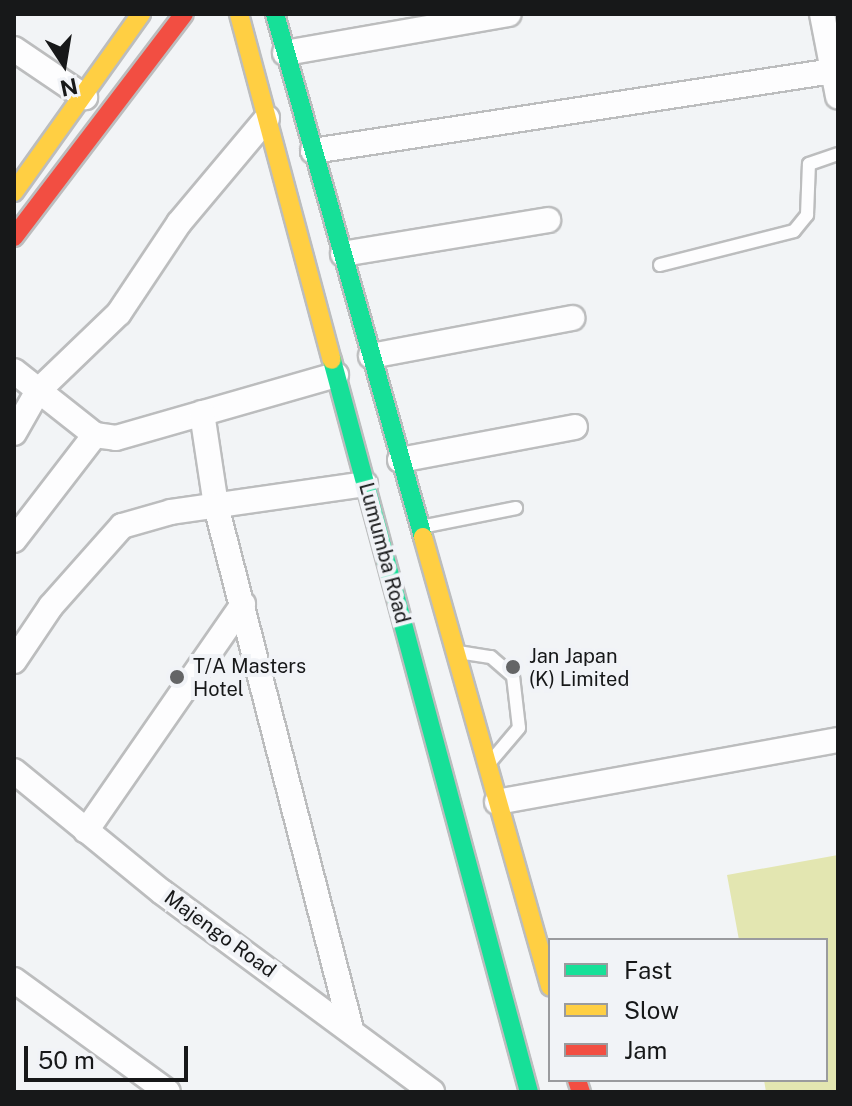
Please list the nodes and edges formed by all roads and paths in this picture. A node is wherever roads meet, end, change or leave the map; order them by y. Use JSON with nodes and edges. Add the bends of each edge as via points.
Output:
{"nodes":[{"id":1,"x":141,"y":14,"type":"edge"},
{"id":2,"x":184,"y":14,"type":"edge"},
{"id":3,"x":239,"y":14,"type":"edge"},
{"id":4,"x":275,"y":14,"type":"edge"},
{"id":5,"x":509,"y":14,"type":"edge"},
{"id":6,"x":822,"y":14,"type":"edge"},
{"id":7,"x":14,"y":49,"type":"edge"},
{"id":8,"x":285,"y":53,"type":"junction"},
{"id":9,"x":834,"y":65,"type":"edge"},
{"id":10,"x":838,"y":96,"type":"edge"},
{"id":11,"x":85,"y":97,"type":"junction"},
{"id":12,"x":267,"y":118,"type":"junction"},
{"id":13,"x":313,"y":151,"type":"junction"},
{"id":14,"x":838,"y":154,"type":"edge"},
{"id":15,"x":16,"y":187,"type":"edge"},
{"id":16,"x":548,"y":220,"type":"dead end"},
{"id":17,"x":14,"y":237,"type":"edge"},
{"id":18,"x":343,"y":254,"type":"junction"},
{"id":19,"x":660,"y":265,"type":"dead end"},
{"id":20,"x":572,"y":318,"type":"dead end"},
{"id":21,"x":371,"y":356,"type":"junction"},
{"id":22,"x":14,"y":371,"type":"edge"},
{"id":23,"x":336,"y":375,"type":"junction"},
{"id":24,"x":38,"y":391,"type":"junction"},
{"id":25,"x":202,"y":413,"type":"junction"},
{"id":26,"x":575,"y":427,"type":"dead end"},
{"id":27,"x":14,"y":433,"type":"edge"},
{"id":28,"x":95,"y":435,"type":"junction"},
{"id":29,"x":400,"y":460,"type":"junction"},
{"id":30,"x":365,"y":484,"type":"junction"},
{"id":31,"x":216,"y":506,"type":"junction"},
{"id":32,"x":516,"y":508,"type":"dead end"},
{"id":33,"x":419,"y":528,"type":"junction"},
{"id":34,"x":14,"y":540,"type":"edge"},
{"id":35,"x":243,"y":604,"type":"junction"},
{"id":36,"x":455,"y":651,"type":"junction"},
{"id":37,"x":14,"y":661,"type":"edge"},
{"id":38,"x":838,"y":740,"type":"edge"},
{"id":39,"x":487,"y":766,"type":"junction"},
{"id":40,"x":14,"y":771,"type":"edge"},
{"id":41,"x":497,"y":802,"type":"junction"},
{"id":42,"x":86,"y":831,"type":"junction"},
{"id":43,"x":548,"y":979,"type":"edge"},
{"id":44,"x":14,"y":980,"type":"edge"},
{"id":45,"x":351,"y":1029,"type":"junction"},
{"id":46,"x":527,"y":1090,"type":"edge"},
{"id":47,"x":429,"y":1091,"type":"edge"},
{"id":48,"x":168,"y":1092,"type":"edge"}],
"edges":[{"from":1,"to":11,"type":"main road"},
{"from":2,"to":17,"type":"main road"},
{"from":3,"to":12,"type":"main road","name":"Lumumba Road"},
{"from":4,"to":8,"type":"main road","name":"Lumumba Road"},
{"from":5,"to":8,"type":"street"},
{"from":6,"to":9,"type":"street"},
{"from":7,"to":11,"type":"street"},
{"from":8,"to":13,"type":"main road","name":"Lumumba Road"},
{"from":9,"to":10,"type":"street"},
{"from":9,"to":13,"type":"street"},
{"from":11,"to":15,"type":"main road"},
{"from":12,"to":23,"type":"main road","name":"Lumumba Road"},
{"from":12,"to":24,"type":"street","via":[[179,223],[119,313]]},
{"from":13,"to":18,"type":"main road","name":"Lumumba Road"},
{"from":14,"to":19,"type":"lane","via":[[809,164],[807,215],[794,231]]},
{"from":16,"to":18,"type":"street"},
{"from":18,"to":21,"type":"main road","name":"Lumumba Road"},
{"from":20,"to":21,"type":"street"},
{"from":21,"to":29,"type":"main road","name":"Lumumba Road"},
{"from":22,"to":24,"type":"street"},
{"from":23,"to":25,"type":"street"},
{"from":23,"to":30,"type":"main road","name":"Lumumba Road"},
{"from":24,"to":27,"type":"street"},
{"from":24,"to":28,"type":"street"},
{"from":25,"to":28,"type":"street","via":[[116,438]]},
{"from":25,"to":31,"type":"street"},
{"from":26,"to":29,"type":"street"},
{"from":28,"to":34,"type":"street"},
{"from":29,"to":33,"type":"main road","name":"Lumumba Road"},
{"from":30,"to":31,"type":"street"},
{"from":30,"to":46,"type":"main road","name":"Lumumba Road"},
{"from":31,"to":35,"type":"street"},
{"from":31,"to":37,"type":"street","via":[[122,526],[51,606]]},
{"from":32,"to":33,"type":"lane"},
{"from":33,"to":36,"type":"main road","name":"Lumumba Road"},
{"from":35,"to":42,"type":"street"},
{"from":35,"to":45,"type":"street"},
{"from":36,"to":39,"type":"main road","name":"Lumumba Road"},
{"from":36,"to":39,"type":"lane","via":[[491,657],[513,676],[519,728]]},
{"from":38,"to":41,"type":"street"},
{"from":39,"to":41,"type":"main road","name":"Lumumba Road"},
{"from":40,"to":42,"type":"street","name":"Majengo Road"},
{"from":41,"to":43,"type":"main road","name":"Lumumba Road"},
{"from":42,"to":45,"type":"street","name":"Majengo Road"},
{"from":44,"to":48,"type":"street"},
{"from":45,"to":47,"type":"street","name":"Majengo Road"}]}
